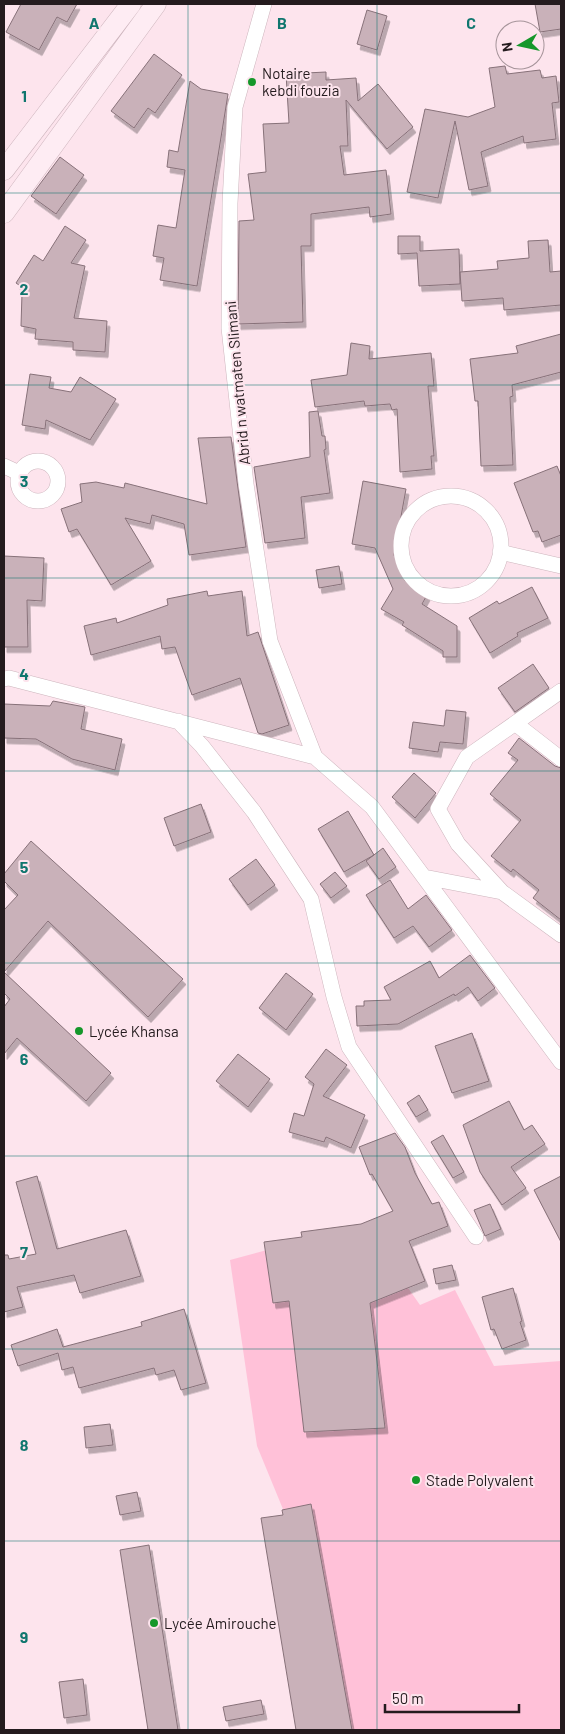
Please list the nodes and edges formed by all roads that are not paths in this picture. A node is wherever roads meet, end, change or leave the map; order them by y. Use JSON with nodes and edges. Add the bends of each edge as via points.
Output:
{"nodes":[{"id":1,"x":132,"y":4,"type":"edge"},
{"id":2,"x":156,"y":4,"type":"edge"},
{"id":3,"x":264,"y":4,"type":"edge"},
{"id":4,"x":4,"y":170,"type":"edge"},
{"id":5,"x":4,"y":213,"type":"edge"},
{"id":6,"x":4,"y":466,"type":"edge"},
{"id":7,"x":19,"y":473,"type":"dead end"},
{"id":8,"x":500,"y":552,"type":"junction"},
{"id":9,"x":561,"y":566,"type":"edge"},
{"id":10,"x":4,"y":679,"type":"edge"},
{"id":11,"x":561,"y":691,"type":"edge"},
{"id":12,"x":178,"y":721,"type":"junction"},
{"id":13,"x":516,"y":724,"type":"junction"},
{"id":14,"x":314,"y":757,"type":"junction"},
{"id":15,"x":561,"y":759,"type":"edge"},
{"id":16,"x":424,"y":877,"type":"junction"},
{"id":17,"x":502,"y":892,"type":"junction"},
{"id":18,"x":561,"y":935,"type":"edge"},
{"id":19,"x":561,"y":1062,"type":"edge"},
{"id":20,"x":476,"y":1237,"type":"dead end"}],
"edges":[{"from":1,"to":4,"type":"main road"},
{"from":2,"to":5,"type":"main road"},
{"from":3,"to":14,"type":"street","name":"Abrid n watmaten Slimani","via":[[235,107],[229,328],[246,484],[270,641]]},
{"from":6,"to":7,"type":"street"},
{"from":8,"to":8,"type":"street","via":[[497,526],[489,512],[461,496],[445,495],[428,500],[405,524],[400,541],[402,558],[409,574],[421,587],[436,594],[454,596],[469,593],[483,585],[494,572]]},
{"from":8,"to":9,"type":"street"},
{"from":10,"to":12,"type":"street"},
{"from":11,"to":13,"type":"street"},
{"from":12,"to":14,"type":"street"},
{"from":12,"to":20,"type":"street","via":[[254,812],[311,899],[349,1047]]},
{"from":13,"to":15,"type":"street"},
{"from":13,"to":17,"type":"street","via":[[467,757],[438,809],[458,844]]},
{"from":14,"to":16,"type":"street","via":[[372,807]]},
{"from":16,"to":17,"type":"street"},
{"from":16,"to":19,"type":"street"},
{"from":17,"to":18,"type":"street"}]}
